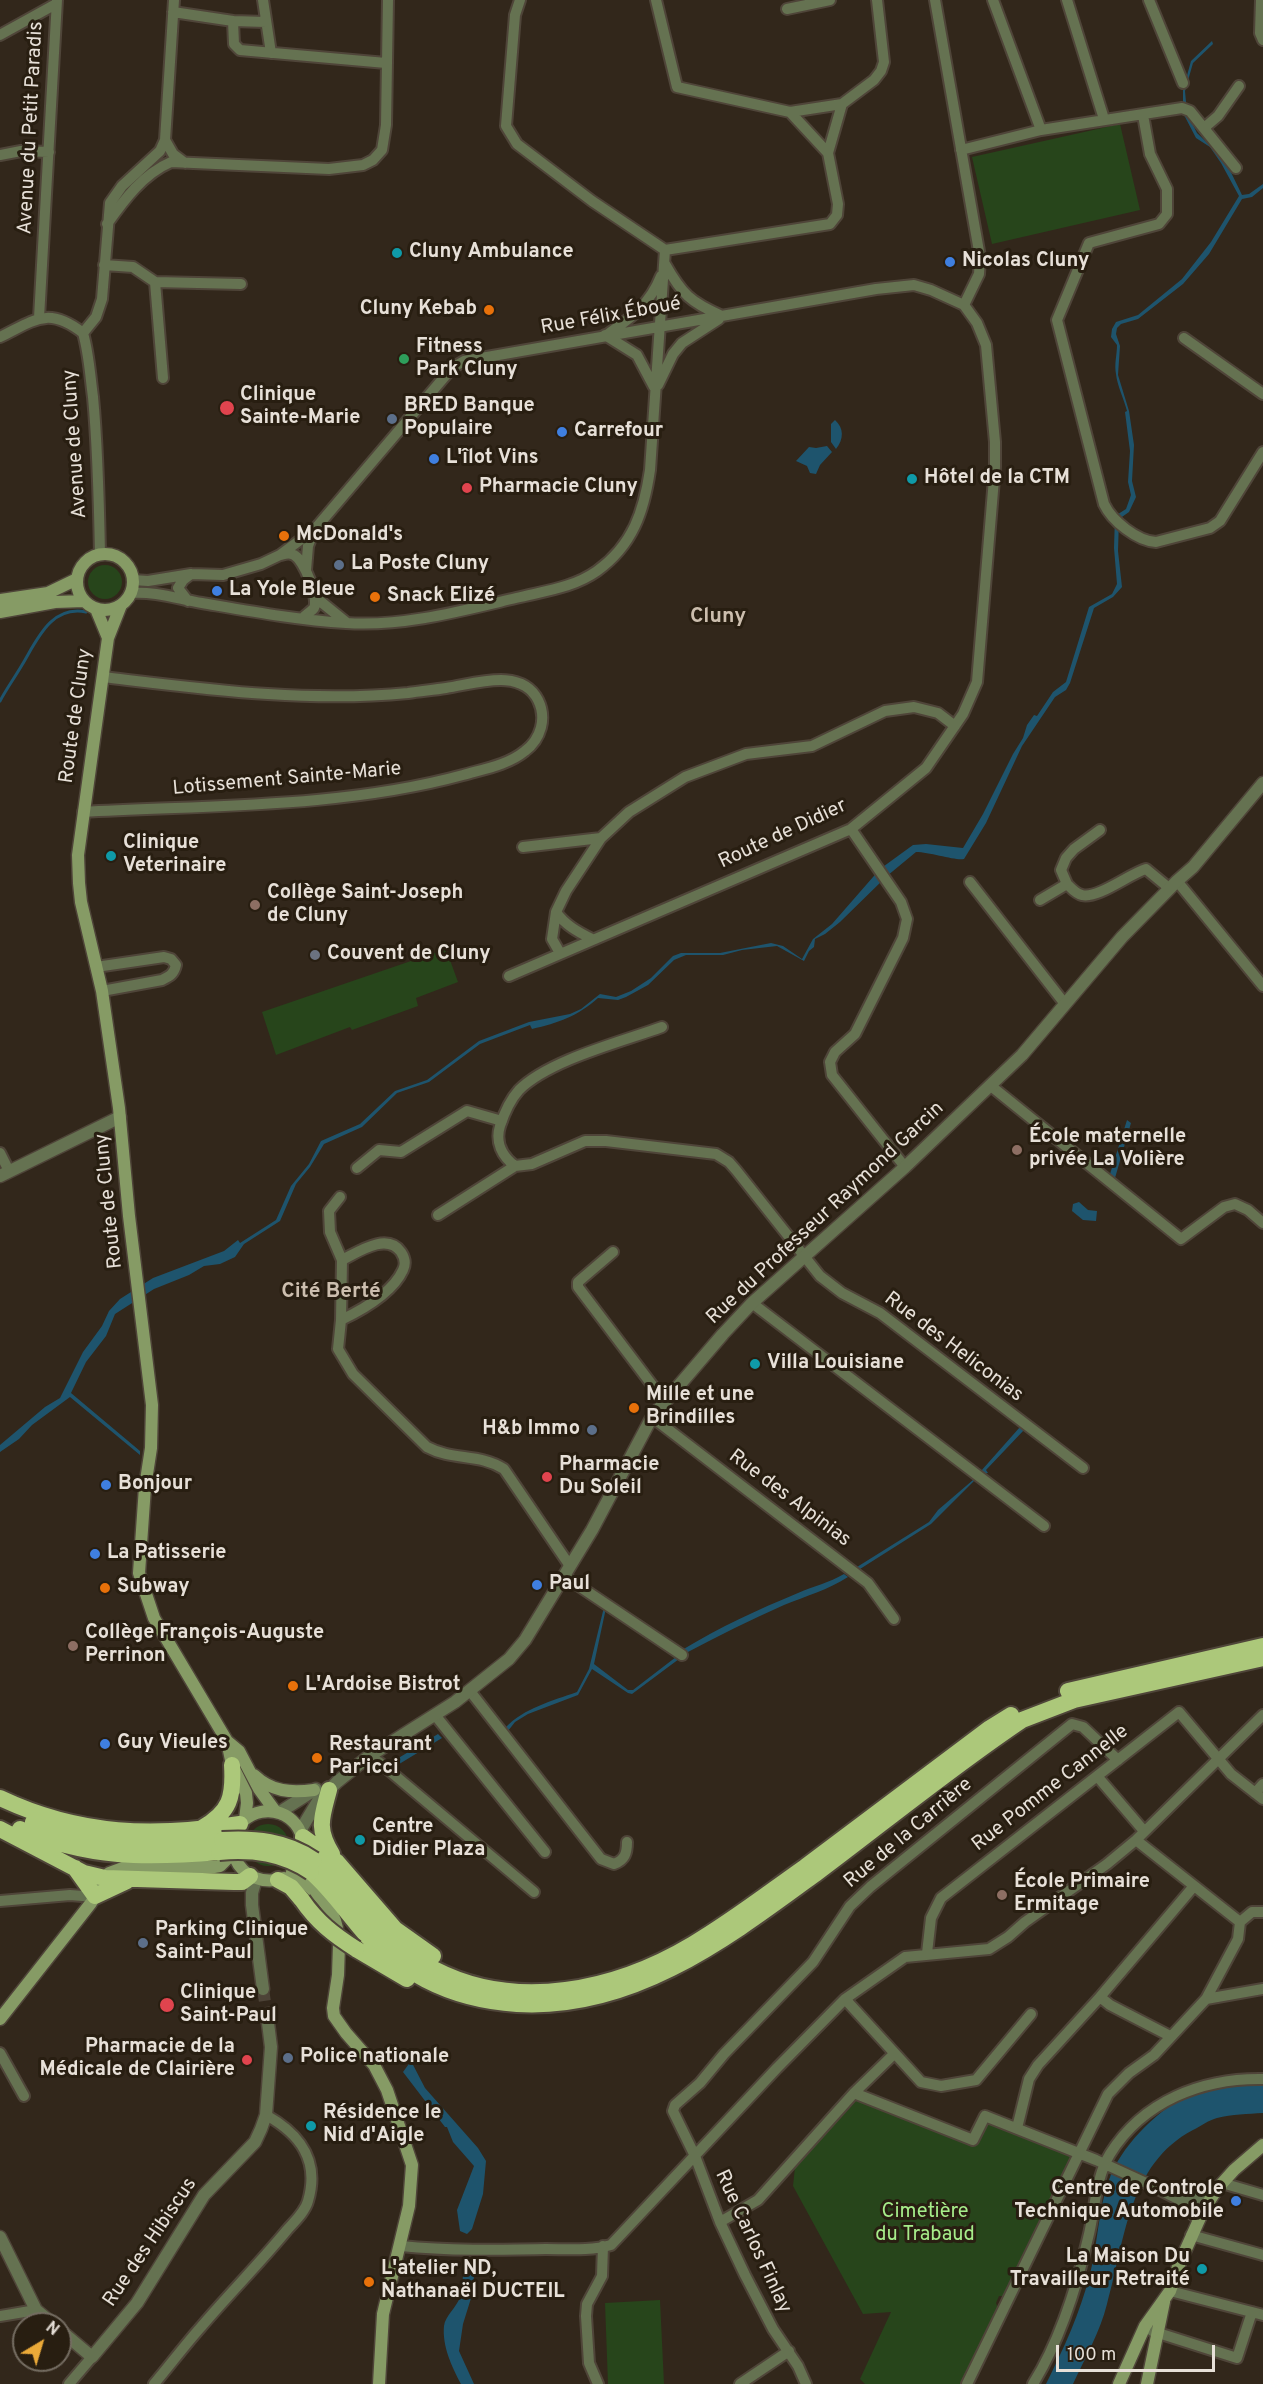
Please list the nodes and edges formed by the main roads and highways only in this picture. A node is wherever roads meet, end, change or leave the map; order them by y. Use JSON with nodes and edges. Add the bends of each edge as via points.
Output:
{"nodes":[{"id":1,"x":77,"y":579,"type":"junction"},
{"id":2,"x":0,"y":600,"type":"edge"},
{"id":3,"x":84,"y":601,"type":"junction"},
{"id":4,"x":121,"y":605,"type":"junction"},
{"id":5,"x":96,"y":609,"type":"junction"},
{"id":6,"x":0,"y":612,"type":"edge"},
{"id":7,"x":108,"y":638,"type":"junction"},
{"id":8,"x":1263,"y":1646,"type":"edge"},
{"id":9,"x":1263,"y":1658,"type":"edge"},
{"id":10,"x":240,"y":1767,"type":"junction"},
{"id":11,"x":327,"y":1787,"type":"joint"},
{"id":12,"x":0,"y":1798,"type":"edge"},
{"id":13,"x":0,"y":1806,"type":"edge"},
{"id":14,"x":277,"y":1812,"type":"junction"},
{"id":15,"x":0,"y":1819,"type":"edge"},
{"id":16,"x":0,"y":1829,"type":"edge"},
{"id":17,"x":198,"y":1830,"type":"junction"},
{"id":18,"x":302,"y":1837,"type":"joint"},
{"id":19,"x":232,"y":1840,"type":"junction"},
{"id":20,"x":337,"y":1862,"type":"junction"},
{"id":21,"x":75,"y":1868,"type":"junction"},
{"id":22,"x":298,"y":1871,"type":"junction"},
{"id":23,"x":253,"y":1877,"type":"junction"},
{"id":24,"x":105,"y":1878,"type":"junction"},
{"id":25,"x":131,"y":1880,"type":"junction"},
{"id":26,"x":95,"y":1896,"type":"junction"},
{"id":27,"x":337,"y":1928,"type":"dead end"},
{"id":28,"x":339,"y":1945,"type":"dead end"},
{"id":29,"x":523,"y":1993,"type":"junction"},
{"id":30,"x":541,"y":2005,"type":"junction"},
{"id":31,"x":0,"y":2019,"type":"edge"},
{"id":32,"x":1263,"y":2145,"type":"edge"},
{"id":33,"x":1167,"y":2296,"type":"junction"},
{"id":34,"x":380,"y":2384,"type":"edge"},
{"id":35,"x":1119,"y":2384,"type":"edge"},
{"id":36,"x":1147,"y":2384,"type":"edge"}],
"edges":[{"from":1,"to":2,"type":"main road","via":[[48,592]]},
{"from":1,"to":3,"type":"main road"},
{"from":1,"to":4,"type":"main road","via":[[84,563],[100,555],[108,554],[124,562],[133,580]]},
{"from":3,"to":5,"type":"main road"},
{"from":3,"to":6,"type":"main road"},
{"from":4,"to":5,"type":"main road"},
{"from":4,"to":7,"type":"main road","name":"Route de Cluny"},
{"from":5,"to":7,"type":"main road","name":"Route de Cluny"},
{"from":7,"to":10,"type":"main road","name":"Route de Cluny","via":[[78,855],[81,902],[102,991],[120,1117],[152,1405],[152,1448],[145,1486],[139,1573],[154,1618]]},
{"from":8,"to":29,"type":"highway","via":[[1100,1683],[1024,1707],[692,1945],[610,1980],[556,1992]]},
{"from":9,"to":30,"type":"highway","via":[[1074,1700],[1022,1720],[747,1923],[676,1967],[588,1999]]},
{"from":10,"to":11,"type":"main road","via":[[281,1791]]},
{"from":10,"to":14,"type":"main road","name":"Route de Cluny"},
{"from":10,"to":17,"type":"highway","via":[[223,1813]]},
{"from":10,"to":19,"type":"main road","name":"Route de Cluny","via":[[247,1803]]},
{"from":11,"to":20,"type":"highway","via":[[321,1826],[323,1840]]},
{"from":12,"to":17,"type":"highway","via":[[42,1815],[89,1827],[136,1833]]},
{"from":13,"to":19,"type":"highway","via":[[47,1828],[105,1842],[139,1845]]},
{"from":14,"to":18,"type":"main road","name":"Route de Cluny","via":[[295,1822]]},
{"from":14,"to":19,"type":"main road","via":[[254,1813]]},
{"from":15,"to":19,"type":"highway","via":[[54,1843],[111,1854],[145,1856]]},
{"from":16,"to":21,"type":"highway"},
{"from":17,"to":19,"type":"highway"},
{"from":18,"to":20,"type":"highway"},
{"from":19,"to":22,"type":"highway","bridge":true,"via":[[295,1862]]},
{"from":19,"to":23,"type":"main road","via":[[242,1870]]},
{"from":19,"to":24,"type":"main road","via":[[220,1866],[125,1867]]},
{"from":20,"to":29,"type":"highway","via":[[395,1929],[418,1947],[470,1974]]},
{"from":21,"to":24,"type":"highway"},
{"from":21,"to":26,"type":"highway"},
{"from":22,"to":23,"type":"main road","via":[[267,1881]]},
{"from":22,"to":27,"type":"main road","via":[[329,1908]]},
{"from":22,"to":29,"type":"highway","via":[[327,1869],[377,1928],[420,1961],[461,1981]]},
{"from":22,"to":30,"type":"highway","via":[[324,1883],[374,1942],[427,1980],[455,1993],[495,2002]]},
{"from":22,"to":30,"type":"highway","bridge":true,"via":[[291,1887],[311,1914],[330,1933],[388,1969],[456,2001],[483,2007]]},
{"from":23,"to":25,"type":"highway","via":[[242,1882]]},
{"from":24,"to":25,"type":"highway"},
{"from":24,"to":26,"type":"main road"},
{"from":25,"to":26,"type":"highway"},
{"from":26,"to":31,"type":"main road"},
{"from":28,"to":34,"type":"main road","via":[[334,2016],[374,2066],[387,2090],[412,2165],[410,2206],[383,2314]]},
{"from":32,"to":33,"type":"main road","via":[[1211,2197]]},
{"from":33,"to":35,"type":"main road","via":[[1145,2326]]},
{"from":33,"to":36,"type":"main road"}]}
